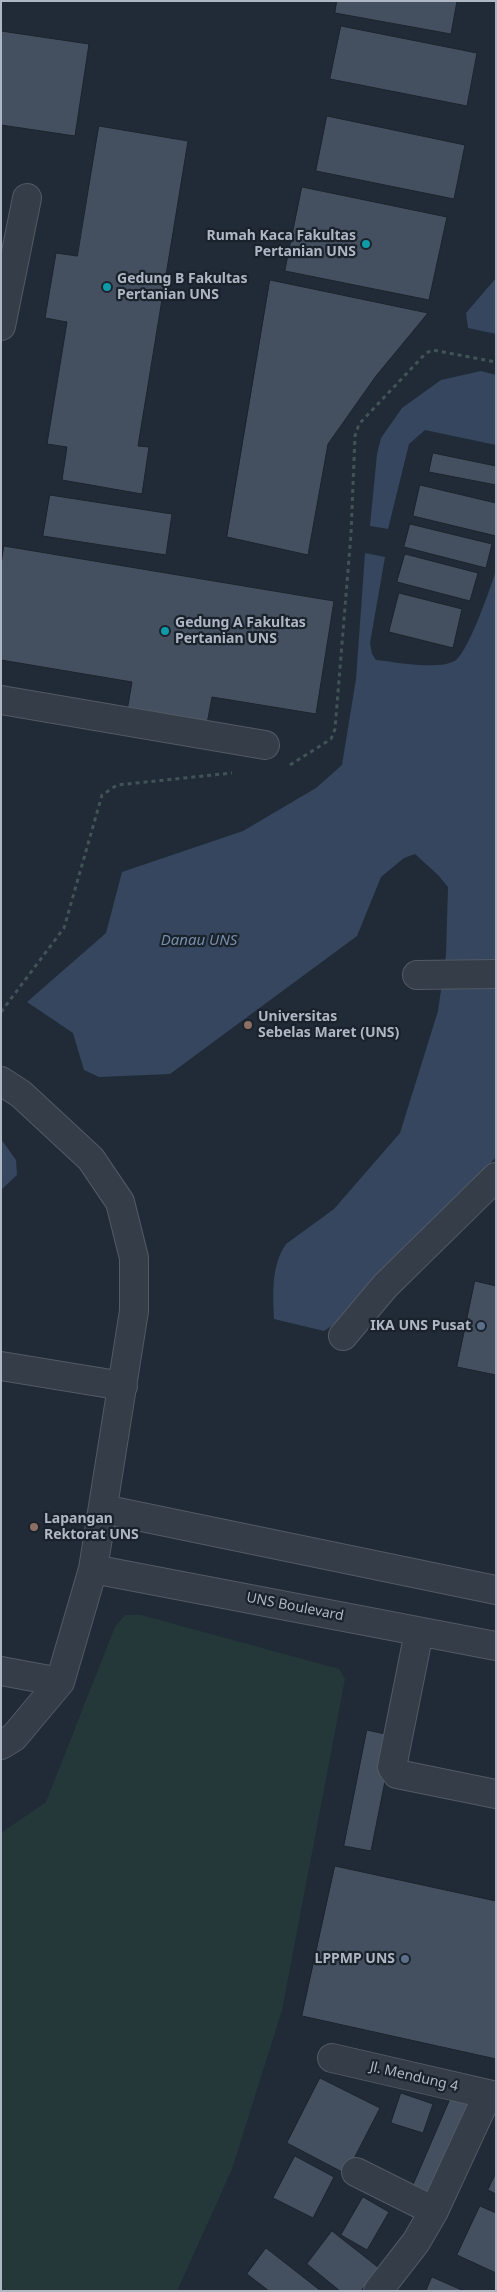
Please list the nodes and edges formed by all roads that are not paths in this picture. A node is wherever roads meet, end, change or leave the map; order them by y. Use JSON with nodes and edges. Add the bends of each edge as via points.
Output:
{"nodes":[{"id":1,"x":27,"y":198,"type":"dead end"},
{"id":2,"x":1,"y":326,"type":"edge"},
{"id":3,"x":1,"y":700,"type":"edge"},
{"id":4,"x":265,"y":745,"type":"dead end"},
{"id":5,"x":496,"y":974,"type":"edge"},
{"id":6,"x":417,"y":975,"type":"dead end"},
{"id":7,"x":1,"y":1081,"type":"edge"},
{"id":8,"x":496,"y":1177,"type":"edge"},
{"id":9,"x":343,"y":1336,"type":"dead end"},
{"id":10,"x":1,"y":1366,"type":"edge"},
{"id":11,"x":124,"y":1386,"type":"junction"},
{"id":12,"x":104,"y":1509,"type":"junction"},
{"id":13,"x":93,"y":1569,"type":"junction"},
{"id":14,"x":496,"y":1590,"type":"edge"},
{"id":15,"x":419,"y":1632,"type":"junction"},
{"id":16,"x":496,"y":1646,"type":"edge"},
{"id":17,"x":1,"y":1671,"type":"edge"},
{"id":18,"x":60,"y":1682,"type":"junction"},
{"id":19,"x":1,"y":1745,"type":"edge"},
{"id":20,"x":496,"y":1794,"type":"edge"},
{"id":21,"x":332,"y":2058,"type":"dead end"},
{"id":22,"x":492,"y":2095,"type":"edge"},
{"id":23,"x":356,"y":2172,"type":"dead end"},
{"id":24,"x":434,"y":2211,"type":"junction"},
{"id":25,"x":378,"y":2291,"type":"edge"}],
"edges":[{"from":1,"to":2,"type":"street"},
{"from":3,"to":4,"type":"street"},
{"from":5,"to":6,"type":"street"},
{"from":7,"to":11,"type":"street","via":[[21,1094],[91,1159],[120,1202],[134,1258],[134,1311]]},
{"from":8,"to":9,"type":"street","via":[[385,1286]]},
{"from":10,"to":11,"type":"street"},
{"from":11,"to":12,"type":"street"},
{"from":12,"to":13,"type":"street"},
{"from":12,"to":14,"type":"street"},
{"from":13,"to":15,"type":"street","name":"UNS Boulevard"},
{"from":13,"to":18,"type":"street"},
{"from":15,"to":16,"type":"street","name":"UNS Boulevard"},
{"from":15,"to":20,"type":"street","via":[[392,1767],[397,1774]]},
{"from":17,"to":18,"type":"street"},
{"from":18,"to":19,"type":"street","via":[[14,1737]]},
{"from":21,"to":22,"type":"street","name":"Jl. Mendung 4"},
{"from":22,"to":24,"type":"street"},
{"from":23,"to":24,"type":"street"},
{"from":24,"to":25,"type":"street","via":[[416,2242]]}]}
